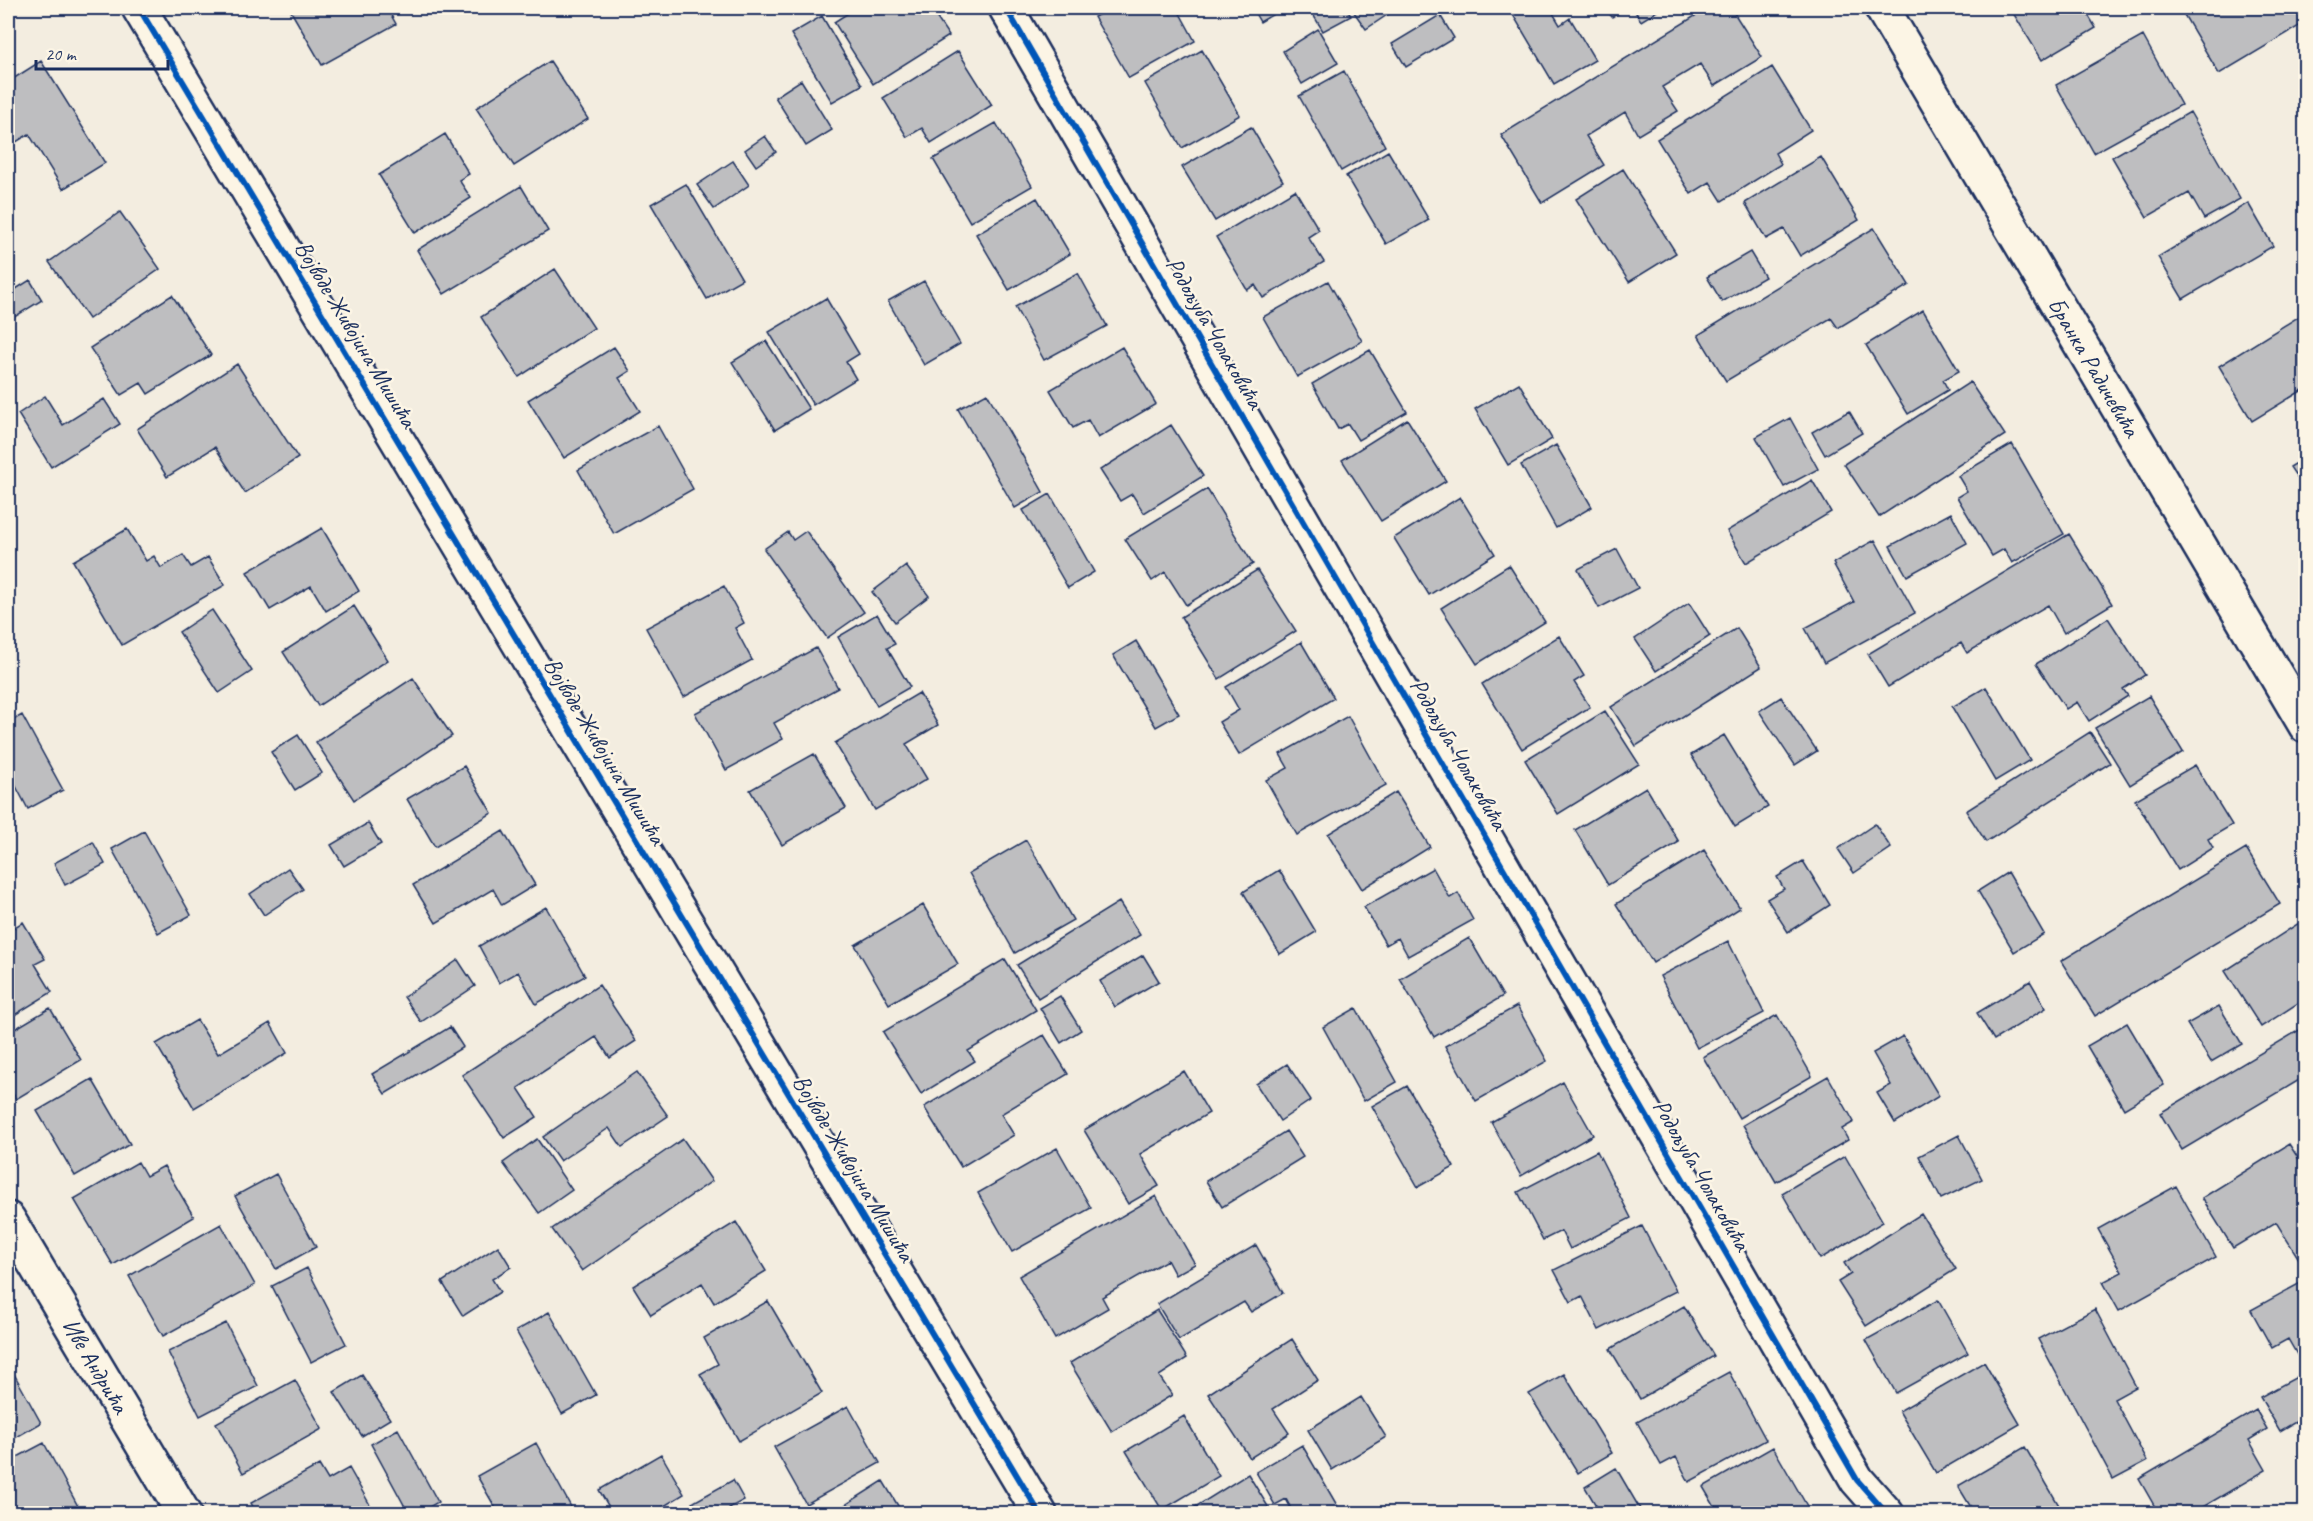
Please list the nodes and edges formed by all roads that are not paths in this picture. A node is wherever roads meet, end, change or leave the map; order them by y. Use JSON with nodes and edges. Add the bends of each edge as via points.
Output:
{"nodes":[{"id":1,"x":139,"y":8,"type":"edge"},
{"id":2,"x":1006,"y":8,"type":"edge"},
{"id":3,"x":1882,"y":8,"type":"edge"},
{"id":4,"x":2306,"y":726,"type":"edge"},
{"id":5,"x":8,"y":1219,"type":"edge"},
{"id":6,"x":183,"y":1514,"type":"edge"},
{"id":7,"x":1040,"y":1514,"type":"edge"},
{"id":8,"x":1887,"y":1514,"type":"edge"}],
"edges":[{"from":1,"to":7,"type":"street","name":"Војводе Живојина Мишића"},
{"from":2,"to":8,"type":"street","name":"Родољуба Чолаковића","via":[[1857,1480]]},
{"from":3,"to":4,"type":"street","name":"Бранка Радичевића"},
{"from":5,"to":6,"type":"street","name":"Иве Андрића"}]}
